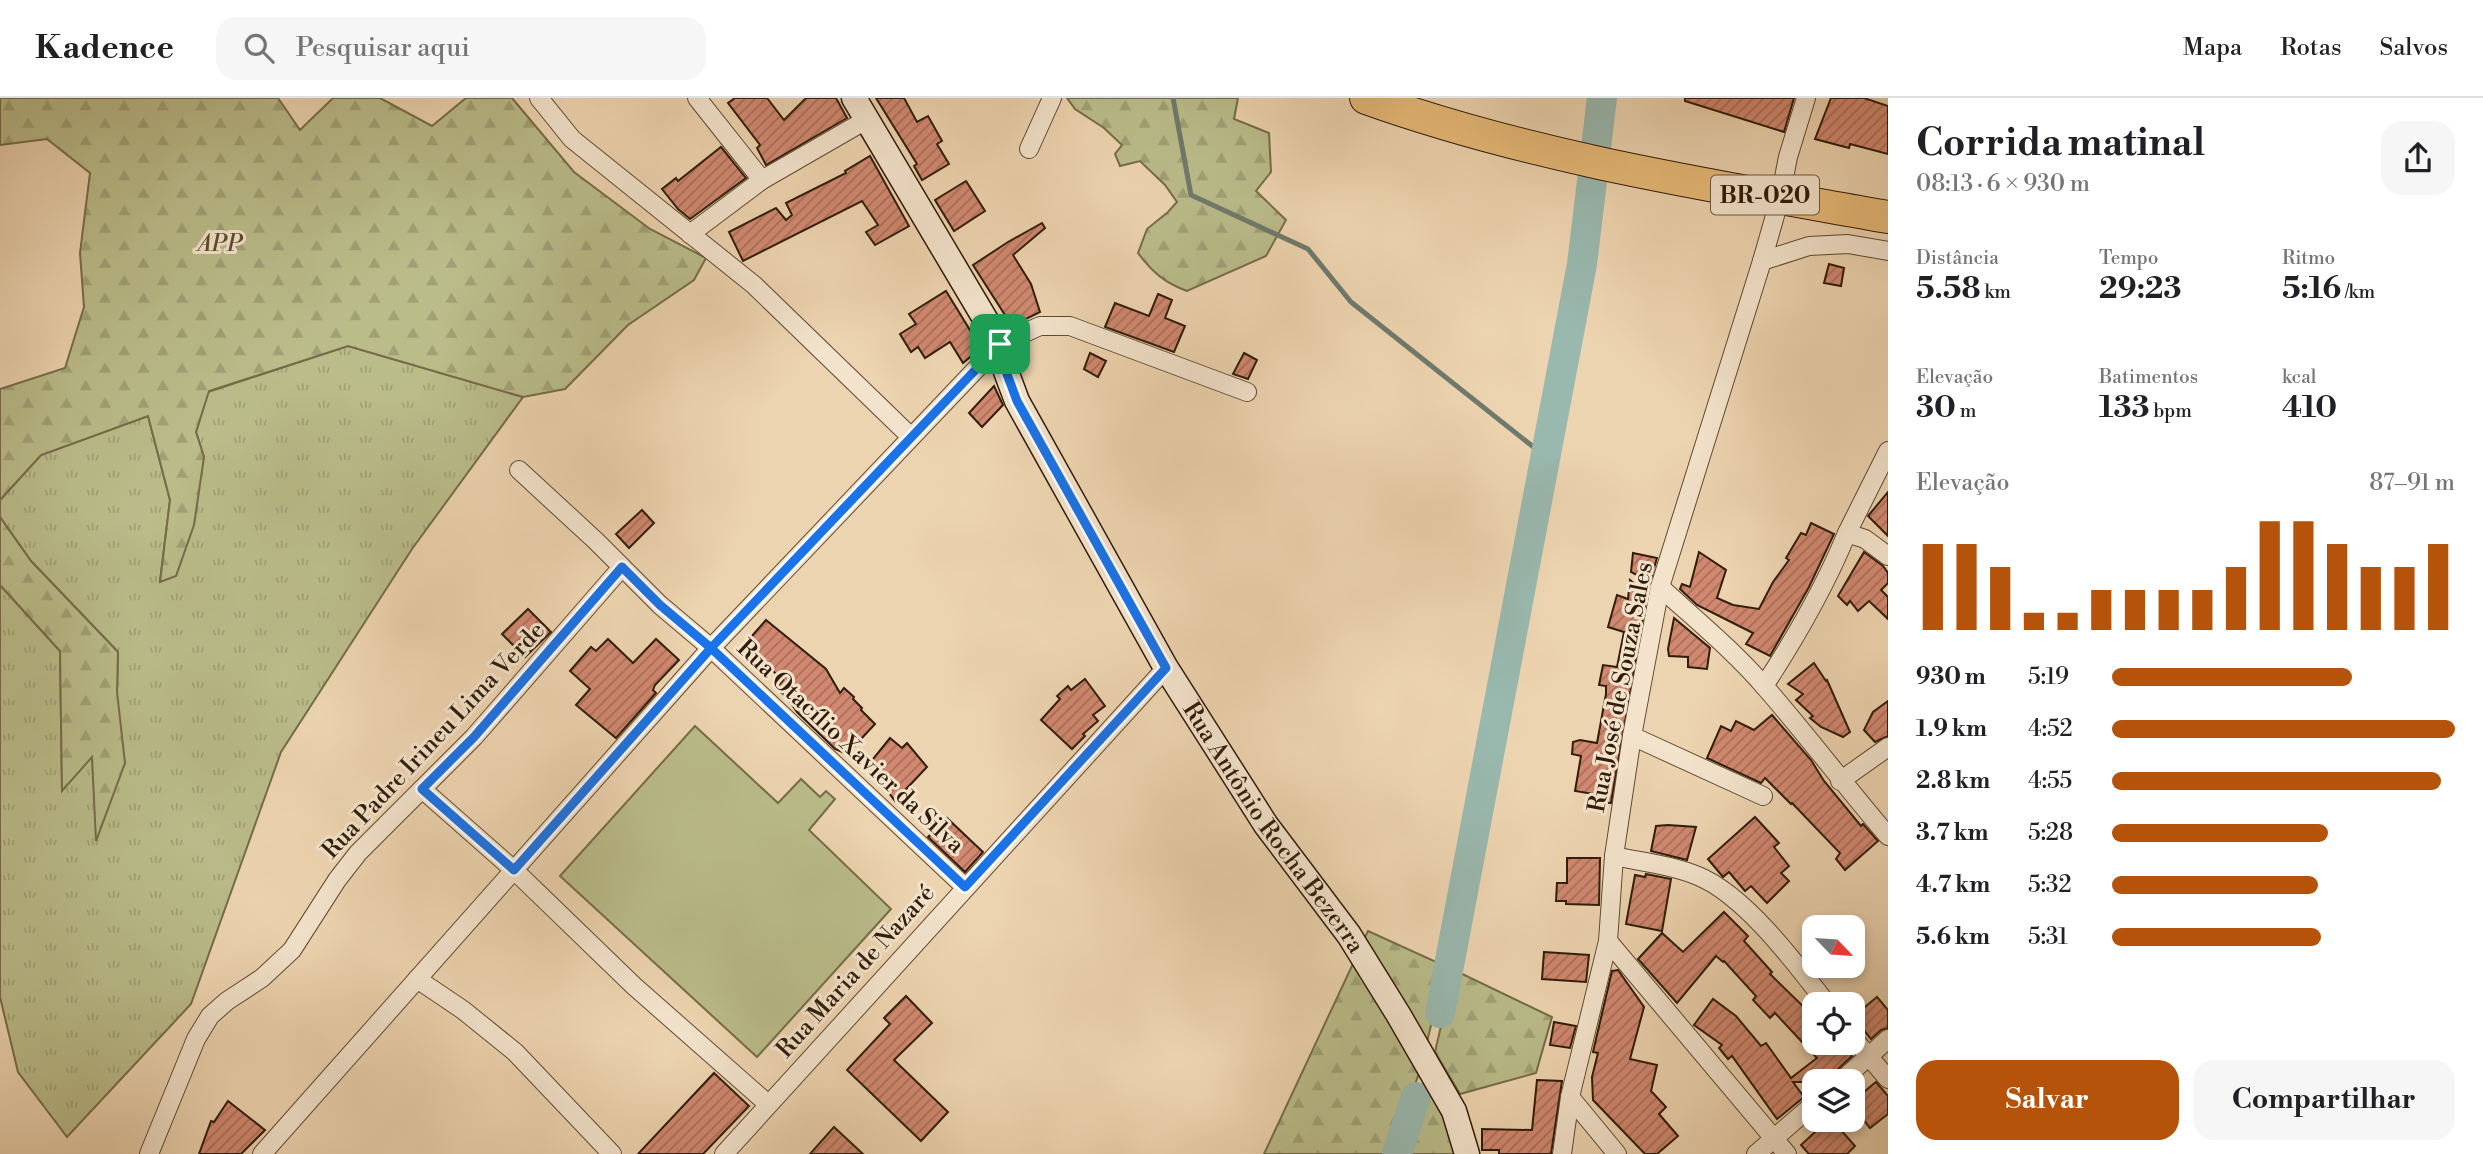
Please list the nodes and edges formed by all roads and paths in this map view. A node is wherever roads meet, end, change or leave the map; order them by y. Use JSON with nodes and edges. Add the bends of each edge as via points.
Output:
{"nodes":[{"id":1,"x":539,"y":98,"type":"edge"},
{"id":2,"x":697,"y":98,"type":"edge"},
{"id":3,"x":854,"y":98,"type":"edge"},
{"id":4,"x":1052,"y":98,"type":"edge"},
{"id":5,"x":1366,"y":98,"type":"edge"},
{"id":6,"x":1806,"y":98,"type":"edge"},
{"id":7,"x":866,"y":120,"type":"junction"},
{"id":8,"x":1029,"y":149,"type":"dead end"},
{"id":9,"x":762,"y":180,"type":"junction"},
{"id":10,"x":1780,"y":198,"type":"junction"},
{"id":11,"x":1888,"y":217,"type":"edge"},
{"id":12,"x":690,"y":234,"type":"junction"},
{"id":13,"x":1888,"y":251,"type":"edge"},
{"id":14,"x":1762,"y":261,"type":"junction"},
{"id":15,"x":1000,"y":344,"type":"junction"},
{"id":16,"x":1247,"y":392,"type":"dead end"},
{"id":17,"x":910,"y":436,"type":"junction"},
{"id":18,"x":1888,"y":451,"type":"edge"},
{"id":19,"x":519,"y":470,"type":"dead end"},
{"id":20,"x":1847,"y":533,"type":"junction"},
{"id":21,"x":1888,"y":556,"type":"edge"},
{"id":22,"x":622,"y":567,"type":"junction"},
{"id":23,"x":1660,"y":587,"type":"junction"},
{"id":24,"x":711,"y":648,"type":"junction"},
{"id":25,"x":1166,"y":668,"type":"junction"},
{"id":26,"x":1764,"y":686,"type":"junction"},
{"id":27,"x":1632,"y":736,"type":"junction"},
{"id":28,"x":1888,"y":747,"type":"edge"},
{"id":29,"x":1840,"y":781,"type":"junction"},
{"id":30,"x":422,"y":789,"type":"junction"},
{"id":31,"x":1763,"y":796,"type":"dead end"},
{"id":32,"x":1888,"y":836,"type":"edge"},
{"id":33,"x":1614,"y":856,"type":"junction"},
{"id":34,"x":514,"y":870,"type":"junction"},
{"id":35,"x":965,"y":887,"type":"junction"},
{"id":36,"x":1608,"y":941,"type":"junction"},
{"id":37,"x":416,"y":979,"type":"junction"},
{"id":38,"x":1818,"y":992,"type":"edge"},
{"id":39,"x":1888,"y":1039,"type":"edge"},
{"id":40,"x":1865,"y":1053,"type":"edge"},
{"id":41,"x":1868,"y":1057,"type":"junction"},
{"id":42,"x":1855,"y":1069,"type":"edge"},
{"id":43,"x":1888,"y":1079,"type":"edge"},
{"id":44,"x":1570,"y":1097,"type":"junction"},
{"id":45,"x":768,"y":1104,"type":"junction"},
{"id":46,"x":1802,"y":1114,"type":"edge"},
{"id":47,"x":1774,"y":1139,"type":"junction"},
{"id":48,"x":149,"y":1154,"type":"edge"},
{"id":49,"x":262,"y":1154,"type":"edge"},
{"id":50,"x":612,"y":1154,"type":"edge"},
{"id":51,"x":723,"y":1154,"type":"edge"},
{"id":52,"x":1467,"y":1154,"type":"edge"},
{"id":53,"x":1562,"y":1154,"type":"edge"},
{"id":54,"x":1617,"y":1154,"type":"edge"},
{"id":55,"x":1756,"y":1154,"type":"edge"},
{"id":56,"x":1787,"y":1154,"type":"edge"}],
"edges":[{"from":1,"to":12,"type":"street","via":[[572,139]]},
{"from":2,"to":9,"type":"street"},
{"from":3,"to":7,"type":"street","name":"Rua Antônio Rocha Bezerra"},
{"from":4,"to":8,"type":"street"},
{"from":5,"to":10,"type":"highway","number":"BR-020","via":[[1523,145]]},
{"from":6,"to":10,"type":"street","name":"Rua José de Souza Sales","via":[[1787,156]]},
{"from":7,"to":9,"type":"street"},
{"from":7,"to":15,"type":"street","name":"Rua Antônio Rocha Bezerra"},
{"from":9,"to":12,"type":"street"},
{"from":10,"to":11,"type":"highway","number":"BR-020"},
{"from":10,"to":14,"type":"street","name":"Rua José de Souza Sales"},
{"from":12,"to":17,"type":"street","via":[[754,285]]},
{"from":13,"to":14,"type":"street","via":[[1848,244],[1809,246]]},
{"from":14,"to":23,"type":"street","name":"Rua José de Souza Sales"},
{"from":15,"to":16,"type":"street","via":[[1040,326],[1070,326]]},
{"from":15,"to":17,"type":"street"},
{"from":15,"to":25,"type":"street","name":"Rua Antônio Rocha Bezerra","via":[[1017,401]]},
{"from":17,"to":24,"type":"street"},
{"from":18,"to":20,"type":"street"},
{"from":19,"to":22,"type":"street","name":"Rua Otacílio Xavier da Silva"},
{"from":20,"to":21,"type":"street","via":[[1865,539]]},
{"from":20,"to":26,"type":"street","via":[[1832,570]]},
{"from":22,"to":24,"type":"street","name":"Rua Otacílio Xavier da Silva"},
{"from":22,"to":30,"type":"street","name":"Rua Padre Irineu Lima Verde","via":[[474,737]]},
{"from":23,"to":26,"type":"street"},
{"from":23,"to":27,"type":"street","name":"Rua José de Souza Sales"},
{"from":24,"to":34,"type":"street"},
{"from":24,"to":35,"type":"street","name":"Rua Otacílio Xavier da Silva"},
{"from":25,"to":35,"type":"street","name":"Rua Maria de Nazaré"},
{"from":25,"to":52,"type":"street","name":"Rua Antônio Rocha Bezerra","via":[[1266,825],[1349,935],[1398,1014],[1454,1111]]},
{"from":26,"to":29,"type":"street"},
{"from":27,"to":31,"type":"street"},
{"from":27,"to":33,"type":"street","name":"Rua José de Souza Sales"},
{"from":28,"to":29,"type":"street"},
{"from":29,"to":32,"type":"street"},
{"from":30,"to":34,"type":"street"},
{"from":30,"to":48,"type":"street","name":"Rua Padre Irineu Lima Verde","via":[[358,853],[292,950],[210,1016]]},
{"from":33,"to":36,"type":"street","name":"Rua José de Souza Sales"},
{"from":33,"to":38,"type":"street","via":[[1681,870],[1717,887],[1749,914]]},
{"from":34,"to":37,"type":"street"},
{"from":34,"to":45,"type":"street","via":[[634,986]]},
{"from":35,"to":45,"type":"street","name":"Rua Maria de Nazaré"},
{"from":36,"to":44,"type":"street","name":"Rua José de Souza Sales"},
{"from":36,"to":47,"type":"street"},
{"from":37,"to":49,"type":"street"},
{"from":37,"to":50,"type":"street","via":[[515,1052]]},
{"from":39,"to":41,"type":"street"},
{"from":40,"to":41,"type":"street"},
{"from":41,"to":42,"type":"street"},
{"from":41,"to":43,"type":"street"},
{"from":44,"to":53,"type":"street","name":"Rua José de Souza Sales"},
{"from":44,"to":54,"type":"street"},
{"from":45,"to":51,"type":"street","name":"Rua Maria de Nazaré"},
{"from":46,"to":47,"type":"street"},
{"from":47,"to":55,"type":"street"},
{"from":47,"to":56,"type":"street"}]}
